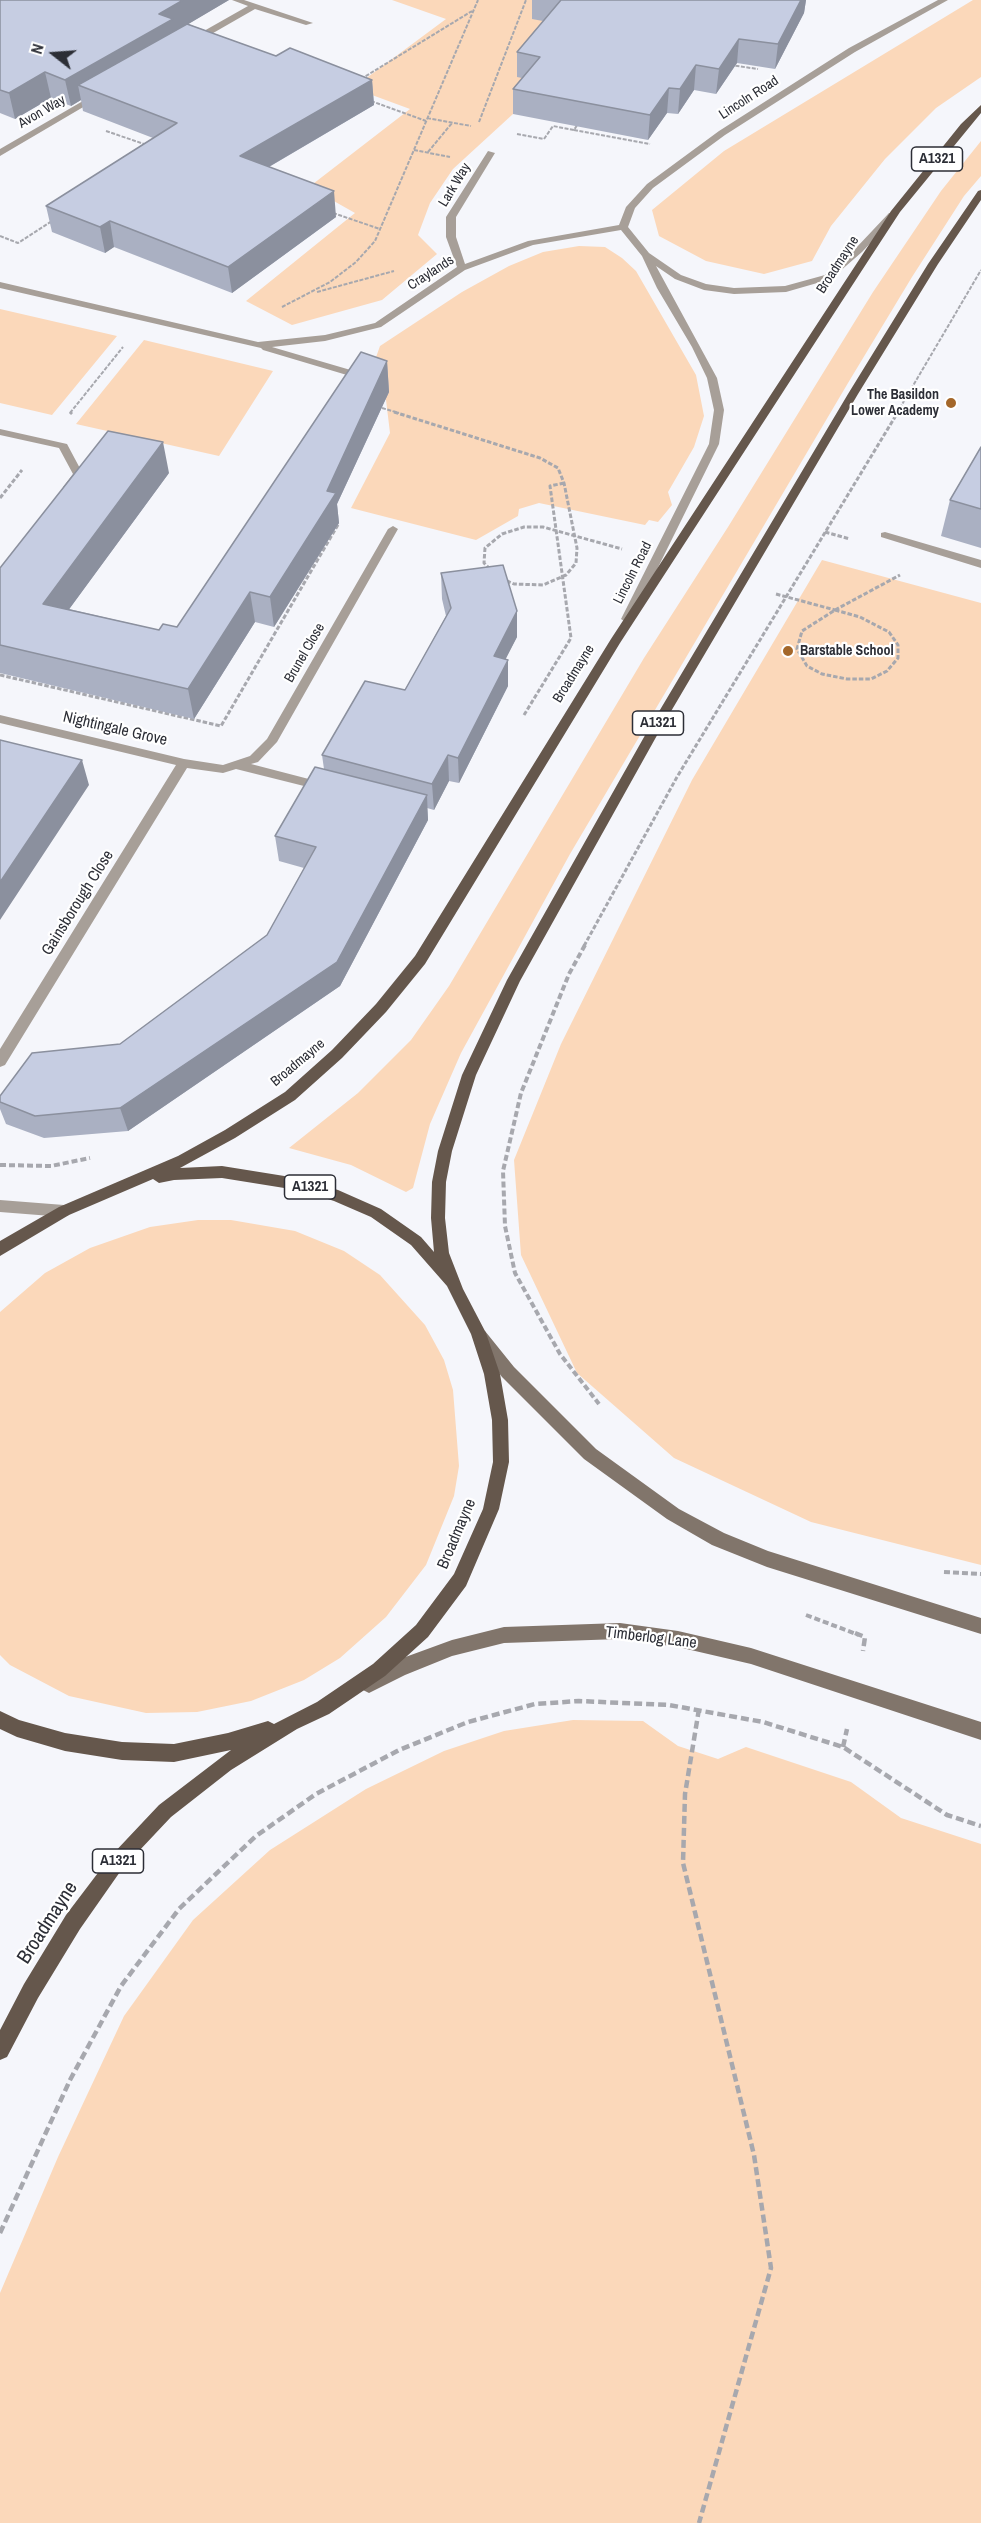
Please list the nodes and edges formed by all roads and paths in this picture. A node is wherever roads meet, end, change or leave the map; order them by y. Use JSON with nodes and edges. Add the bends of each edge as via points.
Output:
{"nodes":[{"id":1,"x":236,"y":0,"type":"edge"},
{"id":2,"x":477,"y":0,"type":"edge"},
{"id":3,"x":526,"y":0,"type":"edge"},
{"id":4,"x":944,"y":0,"type":"edge"},
{"id":5,"x":254,"y":6,"type":"junction"},
{"id":6,"x":473,"y":11,"type":"junction"},
{"id":7,"x":309,"y":23,"type":"dead end"},
{"id":8,"x":183,"y":47,"type":"edge"},
{"id":9,"x":720,"y":63,"type":"edge"},
{"id":10,"x":763,"y":70,"type":"dead end"},
{"id":11,"x":352,"y":84,"type":"edge"},
{"id":12,"x":102,"y":94,"type":"edge"},
{"id":13,"x":363,"y":98,"type":"edge"},
{"id":14,"x":981,"y":108,"type":"edge"},
{"id":15,"x":427,"y":120,"type":"junction"},
{"id":16,"x":581,"y":121,"type":"edge"},
{"id":17,"x":453,"y":123,"type":"junction"},
{"id":18,"x":99,"y":128,"type":"dead end"},
{"id":19,"x":574,"y":130,"type":"junction"},
{"id":20,"x":510,"y":133,"type":"dead end"},
{"id":21,"x":654,"y":145,"type":"dead end"},
{"id":22,"x":152,"y":147,"type":"edge"},
{"id":23,"x":414,"y":150,"type":"junction"},
{"id":24,"x":0,"y":153,"type":"edge"},
{"id":25,"x":490,"y":153,"type":"dead end"},
{"id":26,"x":981,"y":193,"type":"edge"},
{"id":27,"x":325,"y":210,"type":"edge"},
{"id":28,"x":896,"y":211,"type":"junction"},
{"id":29,"x":56,"y":219,"type":"edge"},
{"id":30,"x":623,"y":227,"type":"junction"},
{"id":31,"x":380,"y":229,"type":"junction"},
{"id":32,"x":0,"y":236,"type":"edge"},
{"id":33,"x":646,"y":255,"type":"junction"},
{"id":34,"x":462,"y":268,"type":"junction"},
{"id":35,"x":398,"y":269,"type":"dead end"},
{"id":36,"x":981,"y":270,"type":"edge"},
{"id":37,"x":0,"y":285,"type":"edge"},
{"id":38,"x":311,"y":294,"type":"junction"},
{"id":39,"x":273,"y":311,"type":"dead end"},
{"id":40,"x":130,"y":339,"type":"dead end"},
{"id":41,"x":258,"y":345,"type":"junction"},
{"id":42,"x":380,"y":382,"type":"joint"},
{"id":43,"x":68,"y":417,"type":"dead end"},
{"id":44,"x":0,"y":432,"type":"edge"},
{"id":45,"x":564,"y":483,"type":"junction"},
{"id":46,"x":64,"y":492,"type":"edge"},
{"id":47,"x":339,"y":523,"type":"dead end"},
{"id":48,"x":393,"y":529,"type":"dead end"},
{"id":49,"x":557,"y":531,"type":"dead end"},
{"id":50,"x":885,"y":535,"type":"dead end"},
{"id":51,"x":981,"y":564,"type":"edge"},
{"id":52,"x":491,"y":570,"type":"edge"},
{"id":53,"x":498,"y":578,"type":"edge"},
{"id":54,"x":891,"y":581,"type":"dead end"},
{"id":55,"x":860,"y":617,"type":"dead end"},
{"id":56,"x":615,"y":642,"type":"junction"},
{"id":57,"x":0,"y":675,"type":"edge"},
{"id":58,"x":524,"y":716,"type":"dead end"},
{"id":59,"x":0,"y":719,"type":"edge"},
{"id":60,"x":184,"y":763,"type":"junction"},
{"id":61,"x":229,"y":766,"type":"junction"},
{"id":62,"x":338,"y":790,"type":"edge"},
{"id":63,"x":0,"y":1061,"type":"edge"},
{"id":64,"x":93,"y":1157,"type":"dead end"},
{"id":65,"x":0,"y":1165,"type":"edge"},
{"id":66,"x":129,"y":1183,"type":"junction"},
{"id":67,"x":0,"y":1206,"type":"edge"},
{"id":68,"x":64,"y":1211,"type":"junction"},
{"id":69,"x":0,"y":1250,"type":"edge"},
{"id":70,"x":456,"y":1290,"type":"junction"},
{"id":71,"x":478,"y":1333,"type":"junction"},
{"id":72,"x":605,"y":1410,"type":"dead end"},
{"id":73,"x":807,"y":1603,"type":"dead end"},
{"id":74,"x":981,"y":1626,"type":"edge"},
{"id":75,"x":861,"y":1661,"type":"dead end"},
{"id":76,"x":323,"y":1708,"type":"junction"},
{"id":77,"x":699,"y":1709,"type":"junction"},
{"id":78,"x":0,"y":1720,"type":"edge"},
{"id":79,"x":291,"y":1723,"type":"junction"},
{"id":80,"x":847,"y":1729,"type":"dead end"},
{"id":81,"x":981,"y":1731,"type":"edge"},
{"id":82,"x":843,"y":1747,"type":"junction"},
{"id":83,"x":981,"y":1826,"type":"edge"},
{"id":84,"x":0,"y":2050,"type":"edge"},
{"id":85,"x":0,"y":2233,"type":"edge"},
{"id":86,"x":699,"y":2523,"type":"edge"}],
"edges":[{"from":1,"to":5,"type":"street"},
{"from":2,"to":6,"type":"path"},
{"from":3,"to":17,"type":"path","via":[[477,127]]},
{"from":4,"to":30,"type":"street","name":"Lincoln Road","via":[[852,50],[703,146],[650,186],[631,207]]},
{"from":5,"to":7,"type":"street"},
{"from":5,"to":8,"type":"street"},
{"from":6,"to":11,"type":"path"},
{"from":6,"to":15,"type":"path"},
{"from":9,"to":10,"type":"path"},
{"from":12,"to":24,"type":"street","name":"Avon Way"},
{"from":13,"to":15,"type":"path"},
{"from":14,"to":28,"type":"main road","name":"Broadmayne","number":"A1321"},
{"from":15,"to":17,"type":"path"},
{"from":15,"to":23,"type":"path"},
{"from":16,"to":19,"type":"path"},
{"from":17,"to":23,"type":"path","via":[[428,152]]},
{"from":18,"to":22,"type":"path"},
{"from":19,"to":20,"type":"path","via":[[553,126],[544,139]]},
{"from":19,"to":21,"type":"path"},
{"from":23,"to":31,"type":"path"},
{"from":25,"to":34,"type":"street","name":"Lark Way","via":[[451,217],[451,237]]},
{"from":26,"to":70,"type":"main road","name":"Broadmayne","number":"A1321","via":[[853,394],[654,730],[487,1034],[456,1113],[439,1182],[442,1253]]},
{"from":27,"to":31,"type":"path"},
{"from":28,"to":33,"type":"street","name":"Lincoln Road","via":[[828,277],[786,289],[734,291],[704,287],[678,277]]},
{"from":28,"to":56,"type":"main road","name":"Broadmayne","number":"A1321"},
{"from":29,"to":32,"type":"path","via":[[18,243]]},
{"from":30,"to":33,"type":"street","name":"Lincoln Road"},
{"from":30,"to":34,"type":"street","name":"Craylands","via":[[531,243]]},
{"from":31,"to":38,"type":"path","via":[[375,241],[356,262]]},
{"from":33,"to":56,"type":"street","name":"Lincoln Road","via":[[712,378],[719,410],[714,444]]},
{"from":34,"to":41,"type":"street","name":"Craylands","via":[[378,326],[325,338]]},
{"from":35,"to":38,"type":"path"},
{"from":36,"to":72,"type":"path","via":[[677,777],[569,974],[521,1094],[503,1171],[505,1226],[515,1273],[560,1354]]},
{"from":37,"to":41,"type":"street","name":"Craylands"},
{"from":38,"to":39,"type":"path"},
{"from":40,"to":43,"type":"path"},
{"from":41,"to":42,"type":"street","name":"Craylands"},
{"from":42,"to":45,"type":"path","via":[[382,410],[540,458],[558,468]]},
{"from":44,"to":46,"type":"street","via":[[63,446],[78,474]]},
{"from":45,"to":53,"type":"path","via":[[577,548],[576,563],[566,575],[543,585],[514,584]]},
{"from":45,"to":58,"type":"path","via":[[550,486],[571,638]]},
{"from":47,"to":57,"type":"path","via":[[221,726]]},
{"from":48,"to":61,"type":"street","name":"Brunel Close","via":[[271,742],[254,759]]},
{"from":49,"to":52,"type":"path","via":[[524,527],[502,534],[485,548],[484,562]]},
{"from":50,"to":51,"type":"street"},
{"from":54,"to":55,"type":"path","via":[[802,631],[797,649],[807,666],[847,679],[871,679],[887,671],[898,658],[898,645],[889,632]]},
{"from":56,"to":66,"type":"main road","name":"Broadmayne","number":"A1321","via":[[420,960],[381,1008],[290,1096],[183,1160]]},
{"from":59,"to":60,"type":"street","name":"Nightingale Grove"},
{"from":60,"to":61,"type":"street","name":"Nightingale Grove"},
{"from":60,"to":63,"type":"street","name":"Gainsborough Close"},
{"from":61,"to":62,"type":"street","name":"Nightingale Grove"},
{"from":64,"to":65,"type":"path","via":[[51,1166]]},
{"from":66,"to":68,"type":"main road","name":"Broadmayne","number":"A1321"},
{"from":66,"to":70,"type":"main road","name":"Broadmayne","number":"A1321","via":[[174,1174],[222,1172],[303,1185],[338,1196],[376,1213],[416,1241]]},
{"from":67,"to":68,"type":"street"},
{"from":68,"to":69,"type":"main road","name":"Broadmayne","number":"A1321"},
{"from":70,"to":71,"type":"main road","name":"Broadmayne","number":"A1321"},
{"from":71,"to":74,"type":"main road","via":[[508,1372],[590,1454],[673,1514],[718,1539],[767,1559]]},
{"from":71,"to":76,"type":"main road","name":"Broadmayne","number":"A1321","via":[[492,1374],[500,1420],[501,1462],[491,1509],[460,1580],[422,1631],[379,1670]]},
{"from":73,"to":75,"type":"path","via":[[804,1614],[865,1637]]},
{"from":76,"to":79,"type":"main road","name":"Broadmayne","number":"A1321"},
{"from":76,"to":81,"type":"main road","name":"Timberlog Lane","via":[[400,1668],[452,1648],[504,1635],[620,1631],[678,1639],[751,1656]]},
{"from":77,"to":82,"type":"path","via":[[764,1722]]},
{"from":77,"to":85,"type":"path","via":[[579,1701],[535,1704],[468,1722],[399,1750],[316,1794],[256,1836],[179,1909],[121,1986],[70,2080]]},
{"from":77,"to":86,"type":"path","via":[[685,1794],[683,1863],[754,2155],[771,2268]]},
{"from":78,"to":79,"type":"main road","name":"Broadmayne","number":"A1321","via":[[65,1742],[122,1751],[174,1753]]},
{"from":79,"to":84,"type":"main road","name":"Broadmayne","number":"A1321","via":[[225,1764],[165,1811],[116,1863],[73,1922]]},
{"from":80,"to":82,"type":"path"},
{"from":82,"to":83,"type":"path","via":[[947,1815]]}]}
